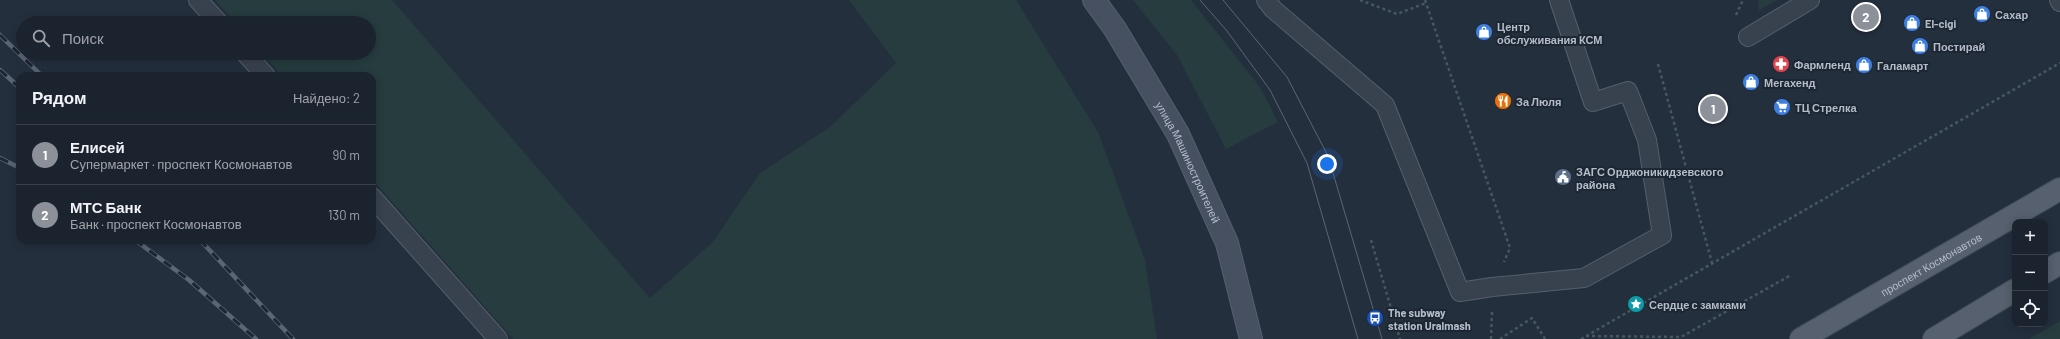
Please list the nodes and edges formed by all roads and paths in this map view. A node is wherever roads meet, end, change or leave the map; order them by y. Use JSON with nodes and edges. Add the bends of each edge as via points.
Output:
{"nodes":[{"id":1,"x":198,"y":0,"type":"edge"},
{"id":2,"x":1094,"y":0,"type":"edge"},
{"id":3,"x":1266,"y":0,"type":"edge"},
{"id":4,"x":1360,"y":0,"type":"edge"},
{"id":5,"x":1559,"y":0,"type":"edge"},
{"id":6,"x":1810,"y":0,"type":"edge"},
{"id":7,"x":1425,"y":2,"type":"edge"},
{"id":8,"x":213,"y":16,"type":"edge"},
{"id":9,"x":1748,"y":37,"type":"dead end"},
{"id":10,"x":251,"y":60,"type":"edge"},
{"id":11,"x":2060,"y":63,"type":"edge"},
{"id":12,"x":1658,"y":64,"type":"dead end"},
{"id":13,"x":262,"y":72,"type":"edge"},
{"id":14,"x":2060,"y":189,"type":"edge"},
{"id":15,"x":376,"y":201,"type":"edge"},
{"id":16,"x":1371,"y":240,"type":"dead end"},
{"id":17,"x":1712,"y":263,"type":"junction"},
{"id":18,"x":2060,"y":263,"type":"edge"},
{"id":19,"x":2048,"y":270,"type":"edge"},
{"id":20,"x":1791,"y":275,"type":"dead end"},
{"id":21,"x":1492,"y":286,"type":"junction"},
{"id":22,"x":2013,"y":291,"type":"edge"},
{"id":23,"x":1586,"y":336,"type":"junction"},
{"id":24,"x":498,"y":339,"type":"edge"},
{"id":25,"x":1251,"y":339,"type":"edge"},
{"id":26,"x":1400,"y":339,"type":"edge"},
{"id":27,"x":1491,"y":339,"type":"edge"},
{"id":28,"x":1500,"y":339,"type":"edge"},
{"id":29,"x":1545,"y":339,"type":"edge"},
{"id":30,"x":1581,"y":339,"type":"edge"},
{"id":31,"x":1801,"y":339,"type":"edge"},
{"id":32,"x":1934,"y":339,"type":"edge"}],
"edges":[{"from":1,"to":8,"type":"lane"},
{"from":2,"to":25,"type":"main road","name":"улица Машиностроителей","via":[[1115,29],[1178,134],[1227,243]]},
{"from":3,"to":21,"type":"lane","via":[[1385,105],[1460,292]]},
{"from":4,"to":7,"type":"path","via":[[1397,14]]},
{"from":5,"to":21,"type":"lane","via":[[1593,102],[1628,91],[1647,140],[1662,235],[1584,278]]},
{"from":6,"to":9,"type":"lane"},
{"from":7,"to":21,"type":"path","via":[[1510,248]]},
{"from":10,"to":13,"type":"lane"},
{"from":11,"to":17,"type":"path"},
{"from":12,"to":17,"type":"path"},
{"from":14,"to":31,"type":"main road","name":"проспект Космонавтов"},
{"from":15,"to":24,"type":"lane"},
{"from":16,"to":26,"type":"path"},
{"from":17,"to":23,"type":"path"},
{"from":18,"to":19,"type":"main road"},
{"from":20,"to":23,"type":"path","via":[[1681,337]]},
{"from":21,"to":27,"type":"path"},
{"from":22,"to":32,"type":"main road"},
{"from":23,"to":30,"type":"path"},
{"from":28,"to":29,"type":"path","via":[[1532,318]]}]}
